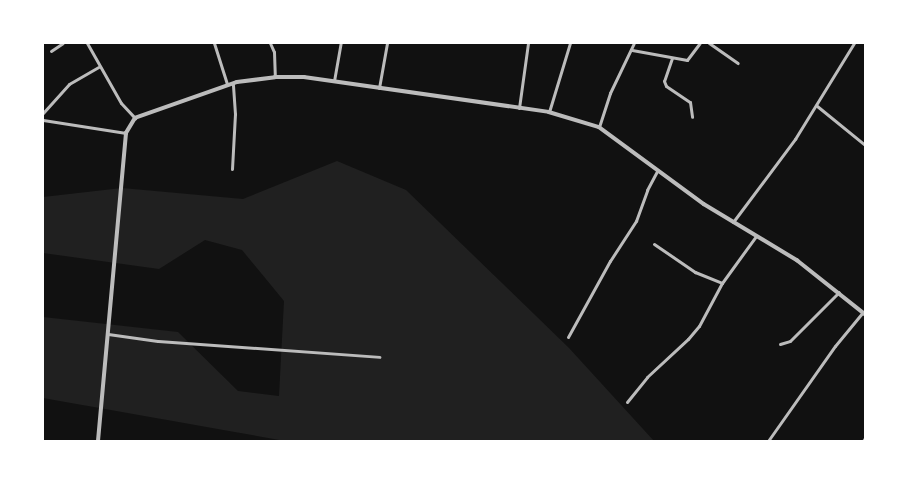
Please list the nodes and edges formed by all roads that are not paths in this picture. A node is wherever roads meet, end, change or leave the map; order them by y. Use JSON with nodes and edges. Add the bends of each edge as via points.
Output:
{"nodes":[{"id":1,"x":63,"y":43,"type":"edge"},
{"id":2,"x":86,"y":43,"type":"edge"},
{"id":3,"x":214,"y":43,"type":"edge"},
{"id":4,"x":270,"y":43,"type":"edge"},
{"id":5,"x":341,"y":43,"type":"edge"},
{"id":6,"x":387,"y":43,"type":"edge"},
{"id":7,"x":528,"y":43,"type":"edge"},
{"id":8,"x":570,"y":43,"type":"edge"},
{"id":9,"x":634,"y":43,"type":"edge"},
{"id":10,"x":700,"y":43,"type":"edge"},
{"id":11,"x":709,"y":43,"type":"edge"},
{"id":12,"x":854,"y":43,"type":"edge"},
{"id":13,"x":51,"y":50,"type":"dead end"},
{"id":14,"x":632,"y":50,"type":"junction"},
{"id":15,"x":672,"y":58,"type":"junction"},
{"id":16,"x":738,"y":63,"type":"dead end"},
{"id":17,"x":98,"y":67,"type":"junction"},
{"id":18,"x":275,"y":77,"type":"junction"},
{"id":19,"x":334,"y":81,"type":"junction"},
{"id":20,"x":233,"y":83,"type":"junction"},
{"id":21,"x":227,"y":84,"type":"junction"},
{"id":22,"x":379,"y":88,"type":"junction"},
{"id":23,"x":816,"y":106,"type":"junction"},
{"id":24,"x":519,"y":108,"type":"junction"},
{"id":25,"x":549,"y":112,"type":"junction"},
{"id":26,"x":43,"y":113,"type":"edge"},
{"id":27,"x":692,"y":117,"type":"dead end"},
{"id":28,"x":135,"y":118,"type":"junction"},
{"id":29,"x":43,"y":120,"type":"edge"},
{"id":30,"x":599,"y":127,"type":"junction"},
{"id":31,"x":126,"y":133,"type":"junction"},
{"id":32,"x":865,"y":145,"type":"edge"},
{"id":33,"x":232,"y":169,"type":"dead end"},
{"id":34,"x":657,"y":171,"type":"junction"},
{"id":35,"x":733,"y":222,"type":"junction"},
{"id":36,"x":756,"y":236,"type":"junction"},
{"id":37,"x":654,"y":244,"type":"dead end"},
{"id":38,"x":722,"y":283,"type":"junction"},
{"id":39,"x":839,"y":292,"type":"junction"},
{"id":40,"x":864,"y":313,"type":"edge"},
{"id":41,"x":108,"y":334,"type":"junction"},
{"id":42,"x":568,"y":337,"type":"dead end"},
{"id":43,"x":780,"y":344,"type":"dead end"},
{"id":44,"x":379,"y":357,"type":"dead end"},
{"id":45,"x":627,"y":402,"type":"dead end"},
{"id":46,"x":865,"y":438,"type":"edge"},
{"id":47,"x":98,"y":441,"type":"edge"},
{"id":48,"x":768,"y":441,"type":"edge"},
{"id":49,"x":863,"y":441,"type":"edge"}],
"edges":[{"from":1,"to":13,"type":"street"},
{"from":2,"to":17,"type":"street"},
{"from":3,"to":21,"type":"street"},
{"from":4,"to":18,"type":"street","via":[[274,52]]},
{"from":5,"to":19,"type":"street"},
{"from":6,"to":22,"type":"street"},
{"from":7,"to":24,"type":"street"},
{"from":8,"to":25,"type":"street"},
{"from":9,"to":14,"type":"street"},
{"from":10,"to":15,"type":"street","via":[[687,60]]},
{"from":11,"to":16,"type":"street"},
{"from":12,"to":23,"type":"street"},
{"from":14,"to":15,"type":"street"},
{"from":14,"to":30,"type":"street","via":[[610,93]]},
{"from":15,"to":27,"type":"street","via":[[664,81],[666,86],[690,102]]},
{"from":17,"to":26,"type":"street","via":[[69,84]]},
{"from":17,"to":28,"type":"street","via":[[121,103]]},
{"from":18,"to":19,"type":"street"},
{"from":18,"to":20,"type":"street"},
{"from":19,"to":22,"type":"street"},
{"from":20,"to":21,"type":"street"},
{"from":20,"to":33,"type":"street","via":[[235,114]]},
{"from":21,"to":28,"type":"street"},
{"from":22,"to":24,"type":"street"},
{"from":23,"to":32,"type":"street"},
{"from":23,"to":35,"type":"street"},
{"from":24,"to":25,"type":"street"},
{"from":25,"to":30,"type":"street"},
{"from":28,"to":31,"type":"street"},
{"from":29,"to":31,"type":"street"},
{"from":30,"to":34,"type":"street"},
{"from":31,"to":41,"type":"street"},
{"from":34,"to":35,"type":"street"},
{"from":34,"to":42,"type":"street","via":[[636,221],[610,261]]},
{"from":35,"to":36,"type":"street"},
{"from":36,"to":38,"type":"street"},
{"from":36,"to":39,"type":"street","via":[[797,260]]},
{"from":37,"to":38,"type":"street","via":[[695,272]]},
{"from":38,"to":45,"type":"street","via":[[688,339],[647,376]]},
{"from":39,"to":40,"type":"street"},
{"from":39,"to":43,"type":"street","via":[[790,341]]},
{"from":40,"to":48,"type":"street","via":[[835,346]]},
{"from":41,"to":44,"type":"street","via":[[158,341]]},
{"from":41,"to":47,"type":"street"},
{"from":46,"to":49,"type":"street"}]}
